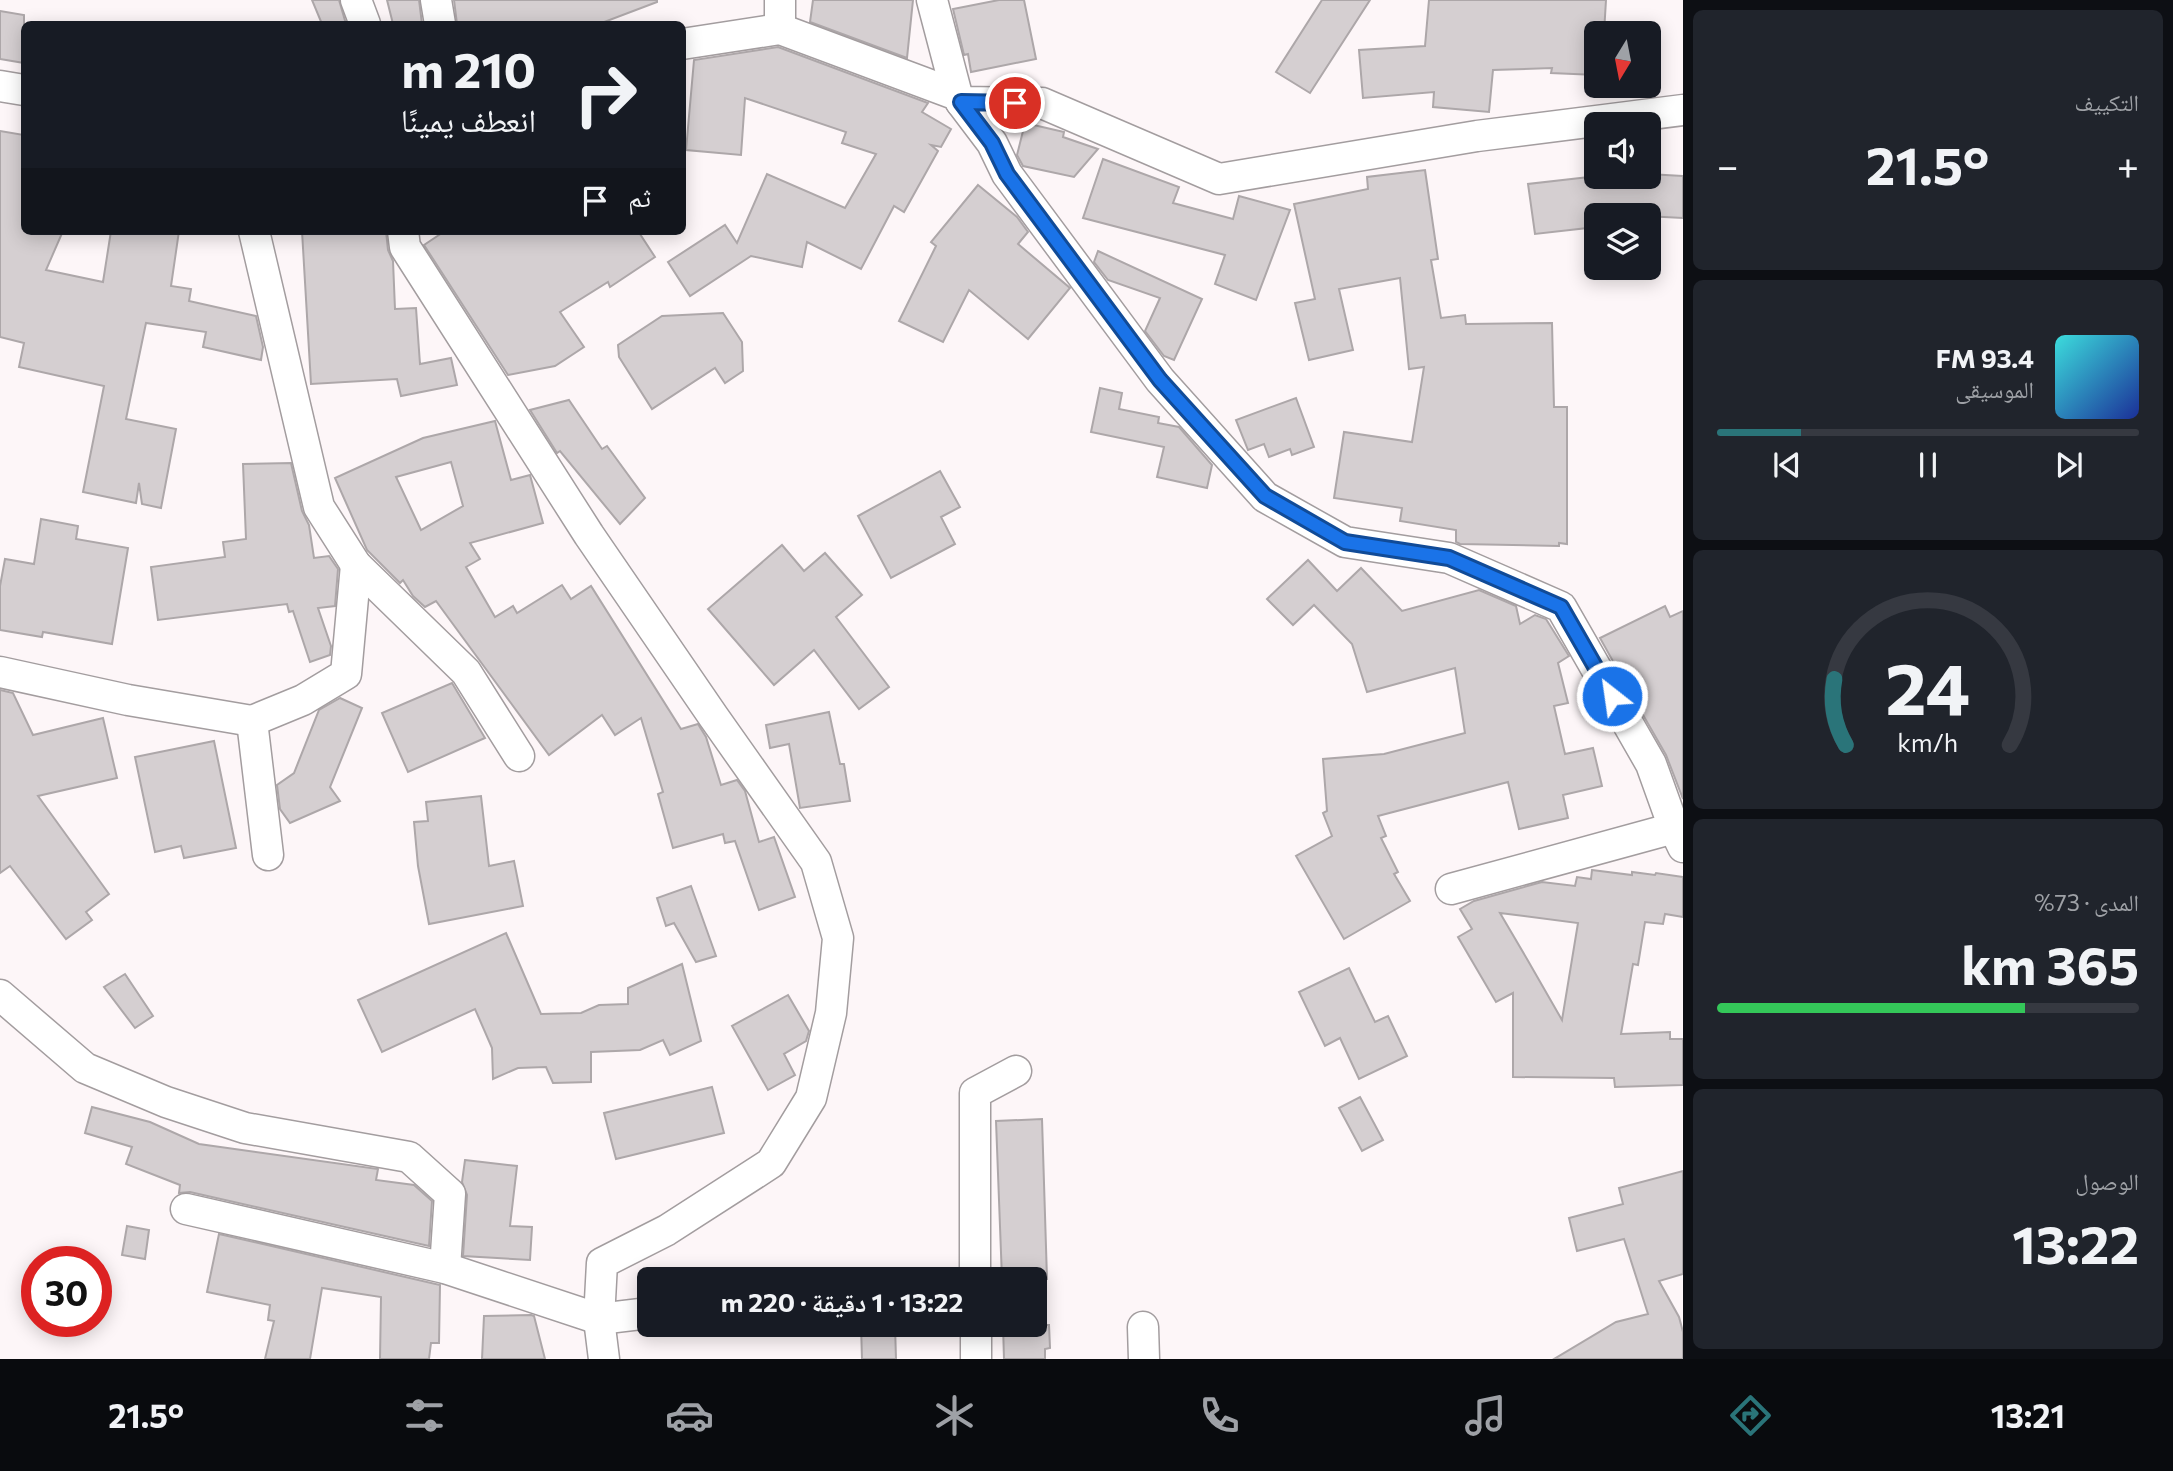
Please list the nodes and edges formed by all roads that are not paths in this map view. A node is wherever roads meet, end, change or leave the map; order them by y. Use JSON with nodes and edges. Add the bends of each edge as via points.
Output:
{"nodes":[{"id":1,"x":356,"y":0,"type":"edge"},
{"id":2,"x":436,"y":0,"type":"edge"},
{"id":3,"x":932,"y":0,"type":"edge"},
{"id":4,"x":780,"y":14,"type":"edge"},
{"id":5,"x":364,"y":21,"type":"edge"},
{"id":6,"x":440,"y":21,"type":"edge"},
{"id":7,"x":686,"y":43,"type":"edge"},
{"id":8,"x":0,"y":86,"type":"edge"},
{"id":9,"x":21,"y":90,"type":"edge"},
{"id":10,"x":959,"y":98,"type":"junction"},
{"id":11,"x":1683,"y":110,"type":"edge"},
{"id":12,"x":255,"y":235,"type":"edge"},
{"id":13,"x":404,"y":235,"type":"edge"},
{"id":14,"x":356,"y":565,"type":"junction"},
{"id":15,"x":0,"y":672,"type":"edge"},
{"id":16,"x":252,"y":722,"type":"junction"},
{"id":17,"x":519,"y":756,"type":"dead end"},
{"id":18,"x":1678,"y":838,"type":"edge"},
{"id":19,"x":268,"y":855,"type":"dead end"},
{"id":20,"x":1451,"y":889,"type":"dead end"},
{"id":21,"x":0,"y":995,"type":"edge"},
{"id":22,"x":1016,"y":1071,"type":"dead end"},
{"id":23,"x":186,"y":1209,"type":"dead end"},
{"id":24,"x":975,"y":1267,"type":"edge"},
{"id":25,"x":445,"y":1268,"type":"junction"},
{"id":26,"x":637,"y":1314,"type":"edge"},
{"id":27,"x":599,"y":1319,"type":"junction"},
{"id":28,"x":1143,"y":1327,"type":"dead end"},
{"id":29,"x":975,"y":1337,"type":"edge"},
{"id":30,"x":604,"y":1359,"type":"edge"},
{"id":31,"x":976,"y":1359,"type":"edge"},
{"id":32,"x":1144,"y":1359,"type":"edge"}],
"edges":[{"from":1,"to":5,"type":"street"},
{"from":2,"to":6,"type":"street"},
{"from":3,"to":10,"type":"street"},
{"from":4,"to":7,"type":"street"},
{"from":4,"to":10,"type":"street"},
{"from":8,"to":9,"type":"street"},
{"from":10,"to":11,"type":"street","via":[[1042,103],[1219,179],[1477,136]]},
{"from":10,"to":18,"type":"street","via":[[992,143],[1007,174],[1160,380],[1265,496],[1345,542],[1449,558],[1561,607],[1651,764]]},
{"from":12,"to":14,"type":"street","via":[[319,507]]},
{"from":13,"to":27,"type":"street","via":[[405,247],[544,466],[816,862],[838,938],[831,1013],[811,1098],[771,1163],[667,1230],[602,1263]]},
{"from":14,"to":16,"type":"street","via":[[346,674],[303,700]]},
{"from":14,"to":17,"type":"street","via":[[466,672]]},
{"from":15,"to":16,"type":"street"},
{"from":16,"to":19,"type":"street"},
{"from":18,"to":20,"type":"street"},
{"from":21,"to":25,"type":"street","via":[[85,1068],[166,1102],[246,1128],[409,1157],[450,1194]]},
{"from":22,"to":24,"type":"street","via":[[975,1093]]},
{"from":23,"to":25,"type":"street"},
{"from":25,"to":27,"type":"street"},
{"from":26,"to":27,"type":"street"},
{"from":27,"to":30,"type":"street"},
{"from":28,"to":32,"type":"street"},
{"from":29,"to":31,"type":"street"}]}
